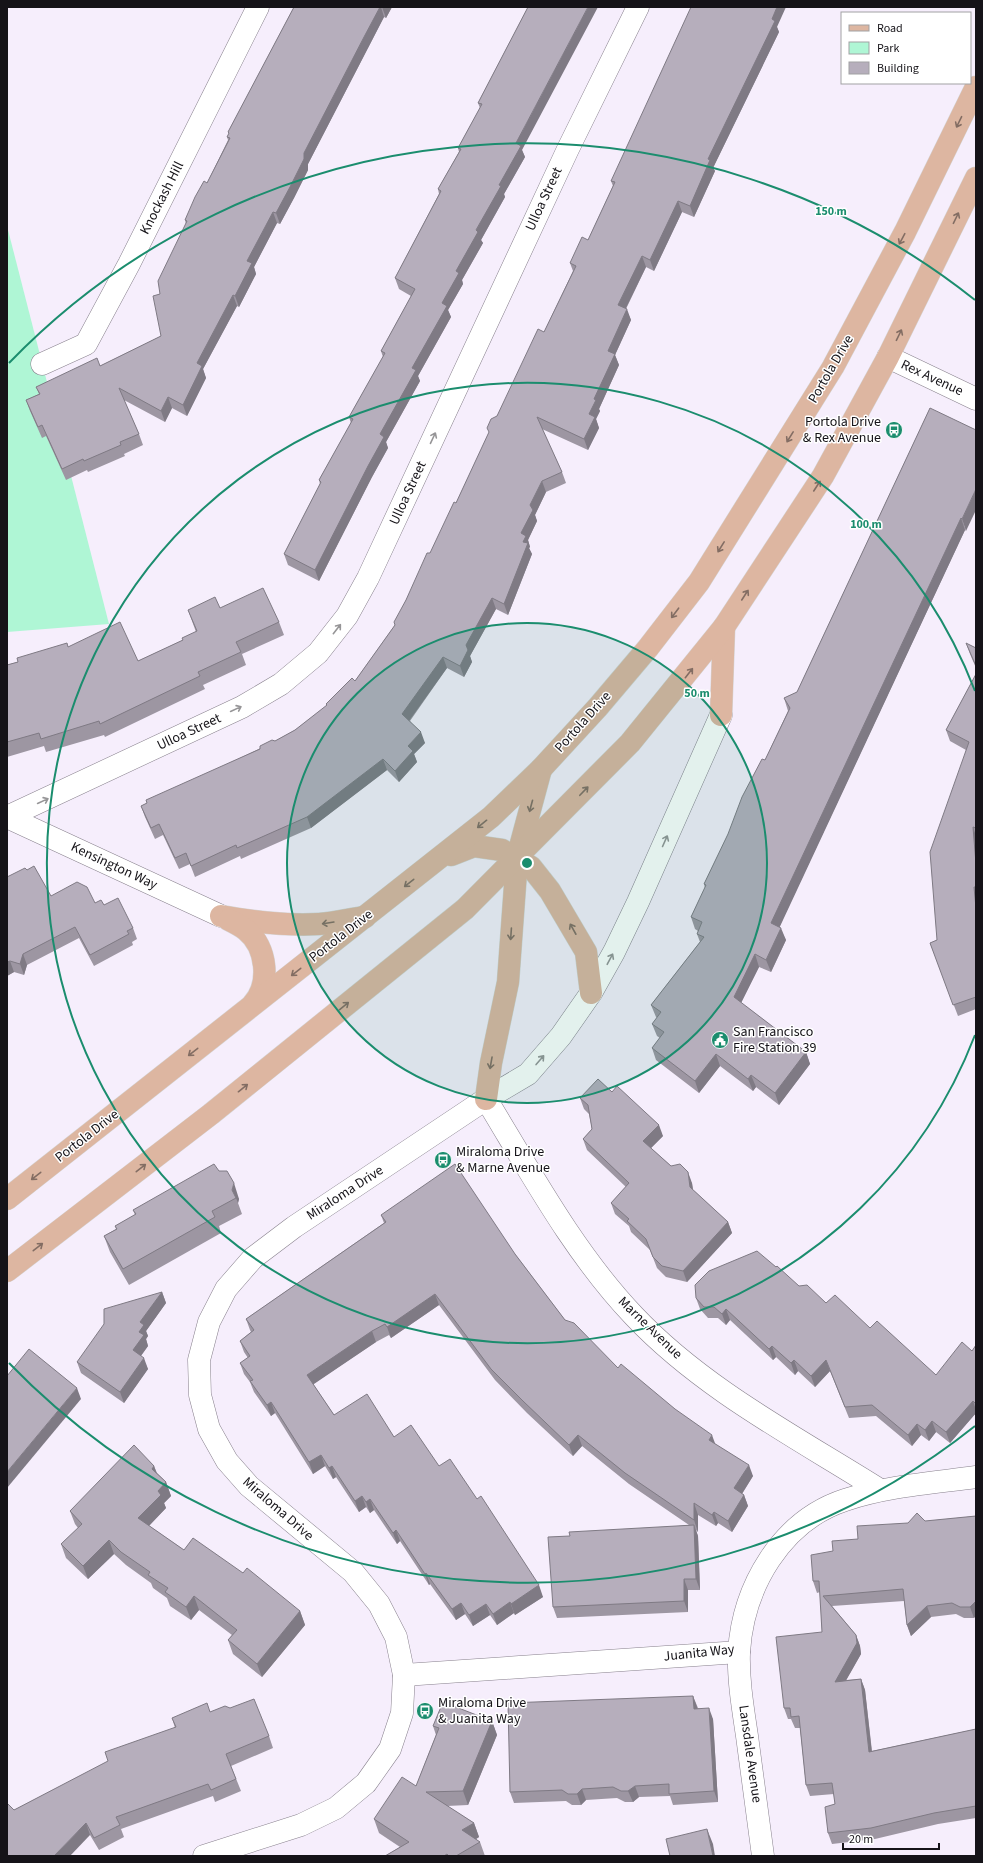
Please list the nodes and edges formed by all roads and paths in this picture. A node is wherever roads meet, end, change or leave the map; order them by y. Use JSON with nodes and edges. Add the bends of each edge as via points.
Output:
{"nodes":[{"id":1,"x":258,"y":7,"type":"edge"},
{"id":2,"x":638,"y":7,"type":"edge"},
{"id":3,"x":976,"y":87,"type":"edge"},
{"id":4,"x":976,"y":178,"type":"edge"},
{"id":5,"x":888,"y":357,"type":"junction"},
{"id":6,"x":42,"y":364,"type":"dead end"},
{"id":7,"x":976,"y":399,"type":"edge"},
{"id":8,"x":724,"y":627,"type":"junction"},
{"id":9,"x":721,"y":715,"type":"joint"},
{"id":10,"x":541,"y":769,"type":"junction"},
{"id":11,"x":7,"y":817,"type":"edge"},
{"id":12,"x":517,"y":858,"type":"junction"},
{"id":13,"x":440,"y":859,"type":"junction"},
{"id":14,"x":222,"y":916,"type":"junction"},
{"id":15,"x":366,"y":917,"type":"junction"},
{"id":16,"x":591,"y":993,"type":"junction"},
{"id":17,"x":248,"y":1009,"type":"junction"},
{"id":18,"x":486,"y":1099,"type":"junction"},
{"id":19,"x":7,"y":1199,"type":"edge"},
{"id":20,"x":7,"y":1271,"type":"edge"},
{"id":21,"x":976,"y":1478,"type":"edge"},
{"id":22,"x":880,"y":1490,"type":"junction"},
{"id":23,"x":740,"y":1652,"type":"junction"},
{"id":24,"x":404,"y":1675,"type":"junction"},
{"id":25,"x":204,"y":1856,"type":"edge"},
{"id":26,"x":763,"y":1856,"type":"edge"}],
"edges":[{"from":1,"to":6,"type":"street","name":"Knockash Hill","via":[[86,344]]},
{"from":11,"to":2,"type":"street","name":"Ulloa Street","one_way":true,"via":[[242,707],[281,684],[318,653],[347,616],[368,578],[568,149]]},
{"from":3,"to":10,"type":"main road","name":"Portola Drive","one_way":true,"via":[[905,232],[833,367],[699,582],[648,648]]},
{"from":5,"to":4,"type":"main road","one_way":true},
{"from":5,"to":7,"type":"street","name":"Rex Avenue"},
{"from":8,"to":5,"type":"main road","one_way":true,"via":[[823,476]]},
{"from":8,"to":9,"type":"main road"},
{"from":12,"to":8,"type":"main road","one_way":true,"via":[[630,743]]},
{"from":16,"to":9,"type":"street","one_way":true,"via":[[638,902]]},
{"from":10,"to":12,"type":"main road","one_way":true},
{"from":10,"to":13,"type":"main road","name":"Portola Drive","one_way":true},
{"from":11,"to":14,"type":"street","name":"Kensington Way"},
{"from":12,"to":13,"type":"main road","via":[[502,850],[474,846]]},
{"from":16,"to":12,"type":"main road","one_way":true,"via":[[586,952],[550,891],[531,867]]},
{"from":12,"to":18,"type":"main road","one_way":true,"via":[[508,982]]},
{"from":20,"to":12,"type":"main road","one_way":true,"via":[[211,1114],[465,909]]},
{"from":13,"to":15,"type":"main road","name":"Portola Drive","one_way":true},
{"from":15,"to":14,"type":"main road","one_way":true,"via":[[320,924],[289,924],[254,922]]},
{"from":14,"to":17,"type":"main road","via":[[246,930],[259,947],[264,962],[264,980],[260,996]]},
{"from":15,"to":17,"type":"main road","name":"Portola Drive","one_way":true},
{"from":18,"to":16,"type":"street","name":"Miraloma Drive","one_way":true,"via":[[528,1074],[561,1036]]},
{"from":17,"to":19,"type":"main road","name":"Portola Drive","one_way":true},
{"from":18,"to":22,"type":"street","name":"Marne Avenue","via":[[567,1230],[600,1276],[634,1316],[673,1353],[717,1387]]},
{"from":18,"to":24,"type":"street","name":"Miraloma Drive","via":[[294,1227],[253,1258],[226,1289],[209,1322],[199,1360],[200,1395],[209,1429],[226,1460],[249,1486],[353,1572],[379,1604],[396,1637]]},
{"from":21,"to":22,"type":"street","name":"Juanita Way"},
{"from":22,"to":23,"type":"street","name":"Juanita Way","via":[[844,1500],[808,1518],[778,1547],[756,1581],[745,1614]]},
{"from":23,"to":24,"type":"street","name":"Juanita Way"},
{"from":23,"to":26,"type":"street","name":"Lansdale Avenue","via":[[741,1693]]},
{"from":24,"to":25,"type":"street","name":"Miraloma Drive","via":[[402,1713],[390,1749],[366,1783],[336,1808],[301,1825]]}]}
